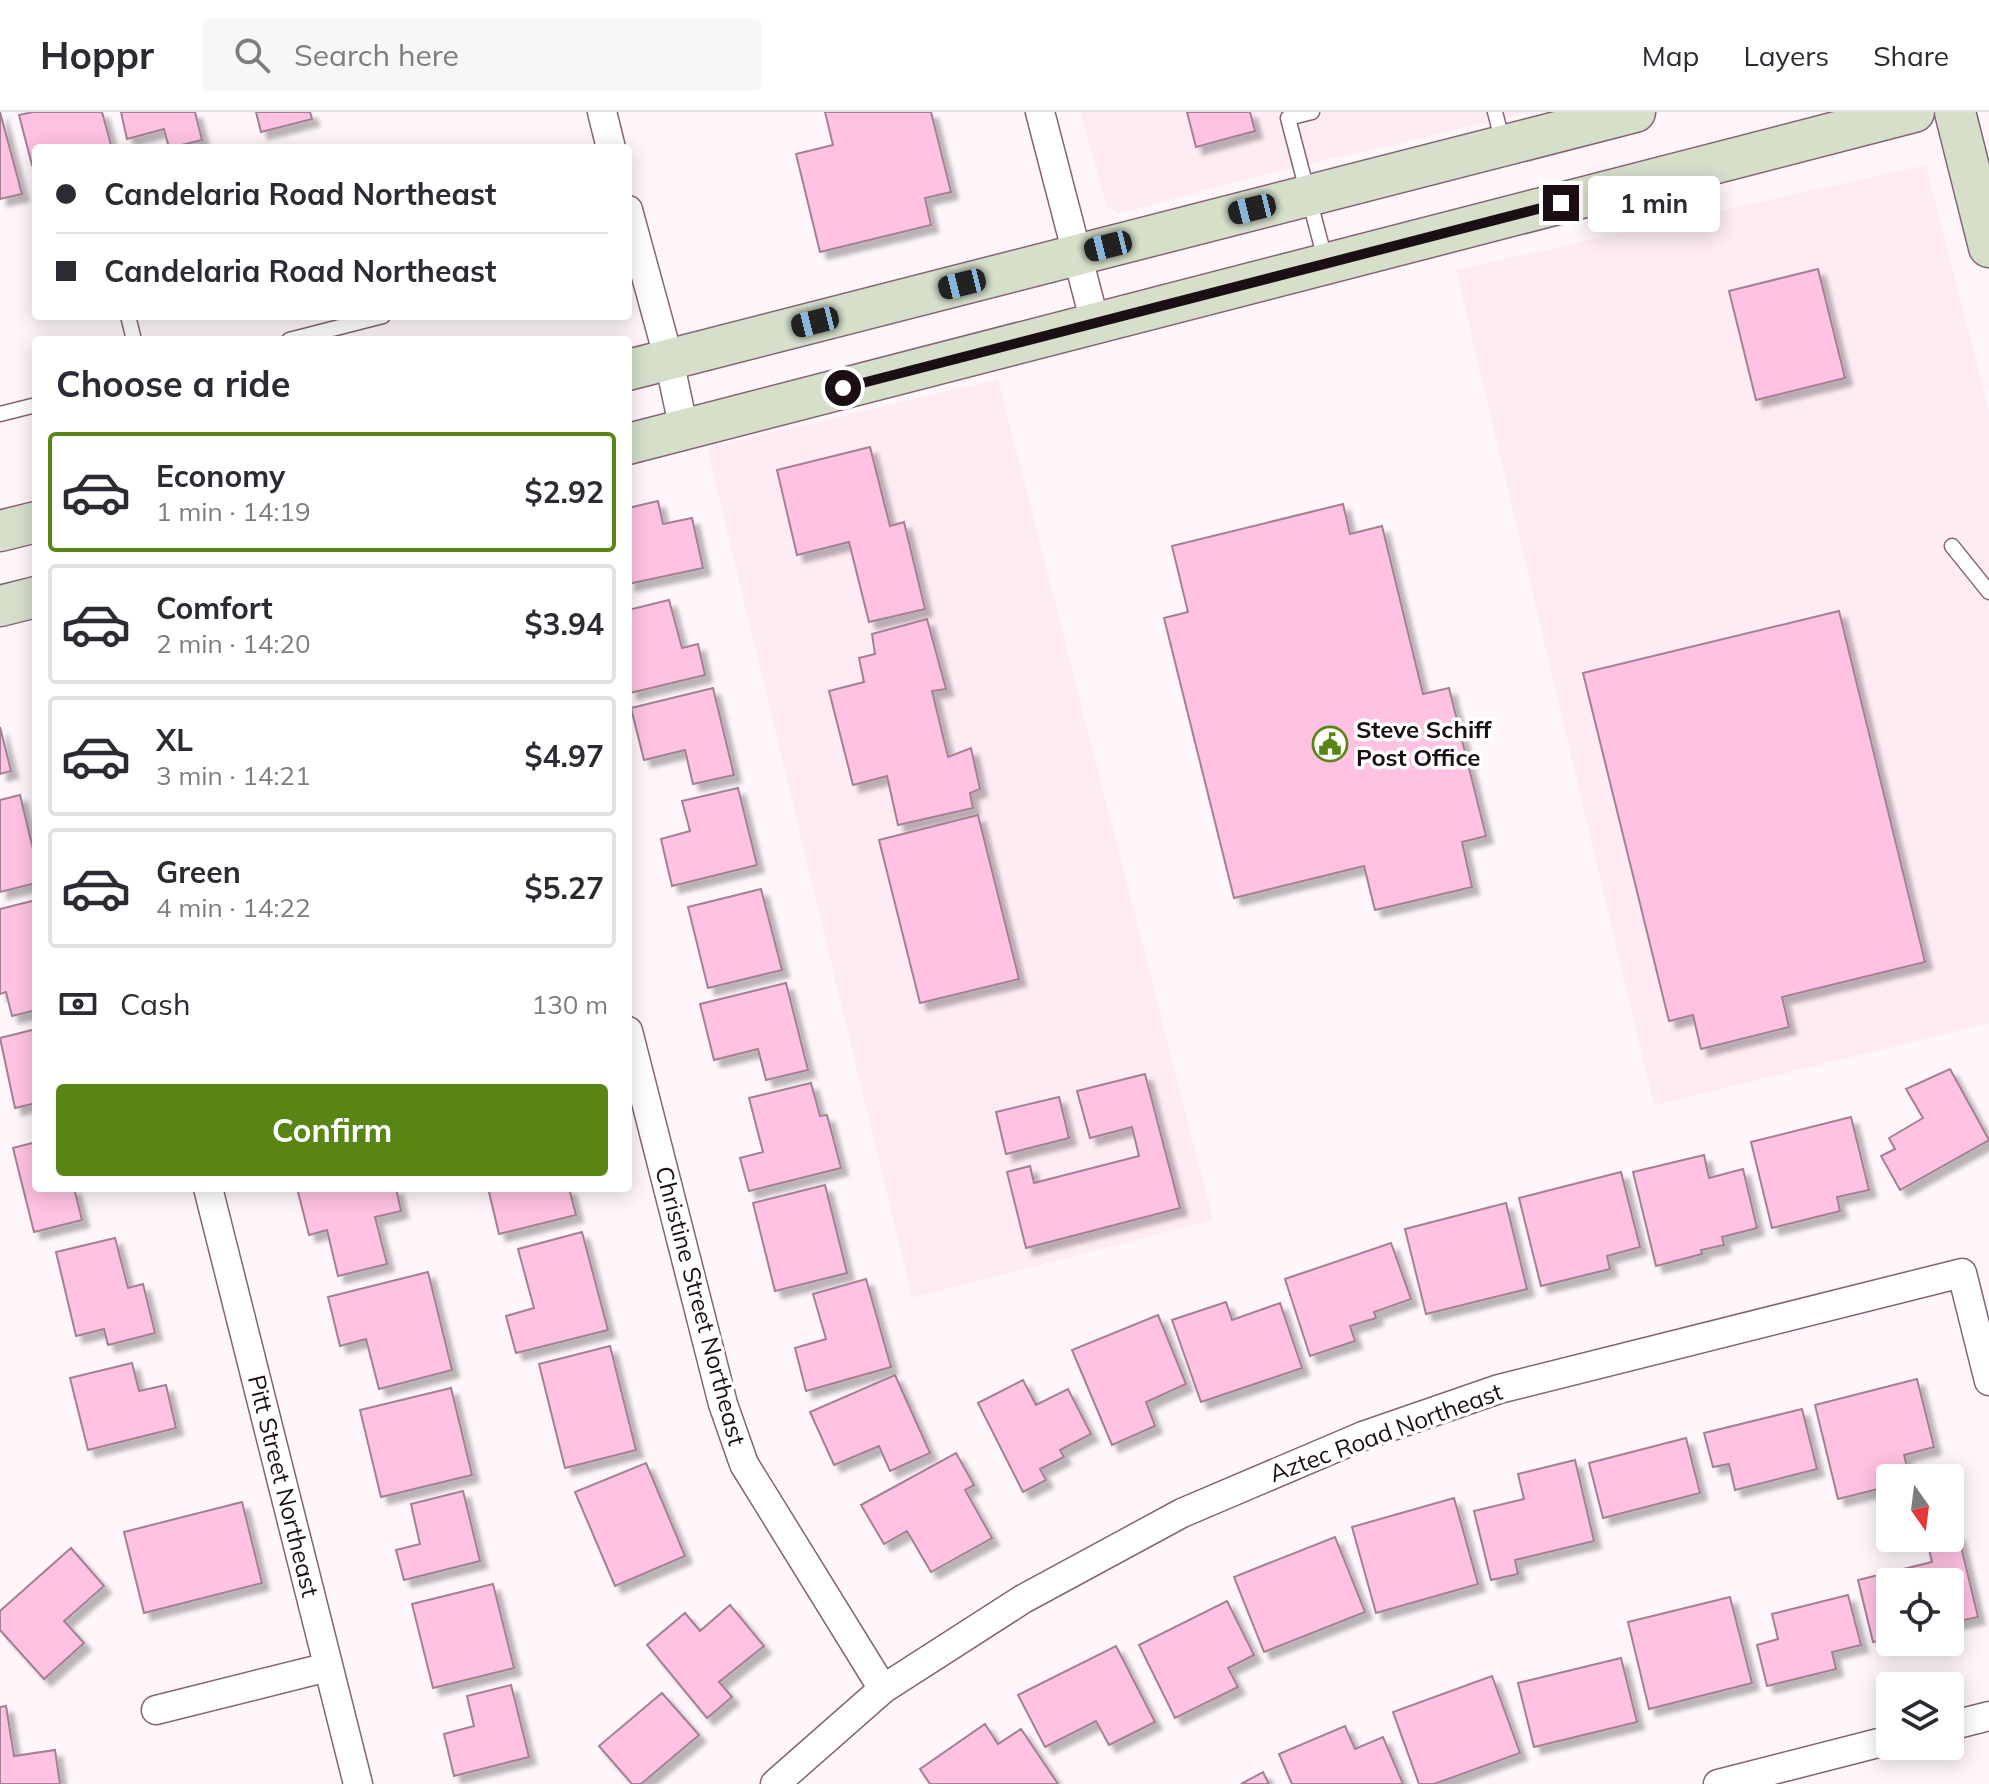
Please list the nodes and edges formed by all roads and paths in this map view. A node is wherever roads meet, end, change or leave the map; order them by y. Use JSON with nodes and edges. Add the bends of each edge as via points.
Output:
{"nodes":[{"id":1,"x":602,"y":112,"type":"edge"},
{"id":2,"x":1040,"y":112,"type":"edge"},
{"id":3,"x":1310,"y":112,"type":"edge"},
{"id":4,"x":1635,"y":112,"type":"edge"},
{"id":5,"x":1914,"y":112,"type":"edge"},
{"id":6,"x":1955,"y":112,"type":"edge"},
{"id":7,"x":1499,"y":129,"type":"edge"},
{"id":8,"x":610,"y":144,"type":"edge"},
{"id":9,"x":1308,"y":195,"type":"junction"},
{"id":10,"x":632,"y":225,"type":"edge"},
{"id":11,"x":1989,"y":247,"type":"edge"},
{"id":12,"x":1079,"y":253,"type":"junction"},
{"id":13,"x":1326,"y":264,"type":"junction"},
{"id":14,"x":367,"y":320,"type":"edge"},
{"id":15,"x":1095,"y":323,"type":"junction"},
{"id":16,"x":305,"y":336,"type":"edge"},
{"id":17,"x":669,"y":360,"type":"junction"},
{"id":18,"x":632,"y":369,"type":"edge"},
{"id":19,"x":32,"y":406,"type":"edge"},
{"id":20,"x":0,"y":414,"type":"edge"},
{"id":21,"x":684,"y":430,"type":"junction"},
{"id":22,"x":632,"y":443,"type":"edge"},
{"id":23,"x":32,"y":523,"type":"edge"},
{"id":24,"x":0,"y":531,"type":"edge"},
{"id":25,"x":1952,"y":546,"type":"dead end"},
{"id":26,"x":1989,"y":592,"type":"edge"},
{"id":27,"x":32,"y":598,"type":"edge"},
{"id":28,"x":0,"y":606,"type":"edge"},
{"id":29,"x":632,"y":1047,"type":"edge"},
{"id":30,"x":209,"y":1192,"type":"edge"},
{"id":31,"x":1989,"y":1381,"type":"edge"},
{"id":32,"x":328,"y":1667,"type":"junction"},
{"id":33,"x":883,"y":1689,"type":"junction"},
{"id":34,"x":156,"y":1710,"type":"dead end"},
{"id":35,"x":1989,"y":1716,"type":"edge"},
{"id":36,"x":1964,"y":1722,"type":"edge"},
{"id":37,"x":1876,"y":1744,"type":"edge"},
{"id":38,"x":358,"y":1784,"type":"edge"},
{"id":39,"x":775,"y":1784,"type":"edge"},
{"id":40,"x":1718,"y":1784,"type":"edge"}],
"edges":[{"from":1,"to":8,"type":"street"},
{"from":2,"to":12,"type":"street"},
{"from":3,"to":9,"type":"lane","via":[[1288,118]]},
{"from":4,"to":7,"type":"main road"},
{"from":5,"to":13,"type":"main road"},
{"from":6,"to":11,"type":"main road"},
{"from":7,"to":9,"type":"main road"},
{"from":9,"to":12,"type":"main road"},
{"from":9,"to":13,"type":"lane"},
{"from":10,"to":17,"type":"street"},
{"from":12,"to":15,"type":"street"},
{"from":12,"to":17,"type":"main road"},
{"from":13,"to":15,"type":"main road"},
{"from":14,"to":16,"type":"lane"},
{"from":15,"to":21,"type":"main road"},
{"from":17,"to":18,"type":"main road"},
{"from":17,"to":21,"type":"street"},
{"from":19,"to":20,"type":"lane"},
{"from":21,"to":22,"type":"main road"},
{"from":23,"to":24,"type":"main road"},
{"from":25,"to":26,"type":"lane"},
{"from":27,"to":28,"type":"main road"},
{"from":29,"to":33,"type":"street","name":"Christine Street Northeast","via":[[723,1404],[744,1464]]},
{"from":30,"to":32,"type":"street","name":"Pitt Street Northeast"},
{"from":31,"to":33,"type":"street","name":"Aztec Road Northeast","via":[[1962,1273],[1499,1389],[1363,1436],[1182,1513],[1023,1599]]},
{"from":32,"to":34,"type":"street"},
{"from":32,"to":38,"type":"street","name":"Pitt Street Northeast"},
{"from":33,"to":39,"type":"street","name":"Aztec Road Northeast"},
{"from":35,"to":36,"type":"street"},
{"from":37,"to":40,"type":"street"}]}
